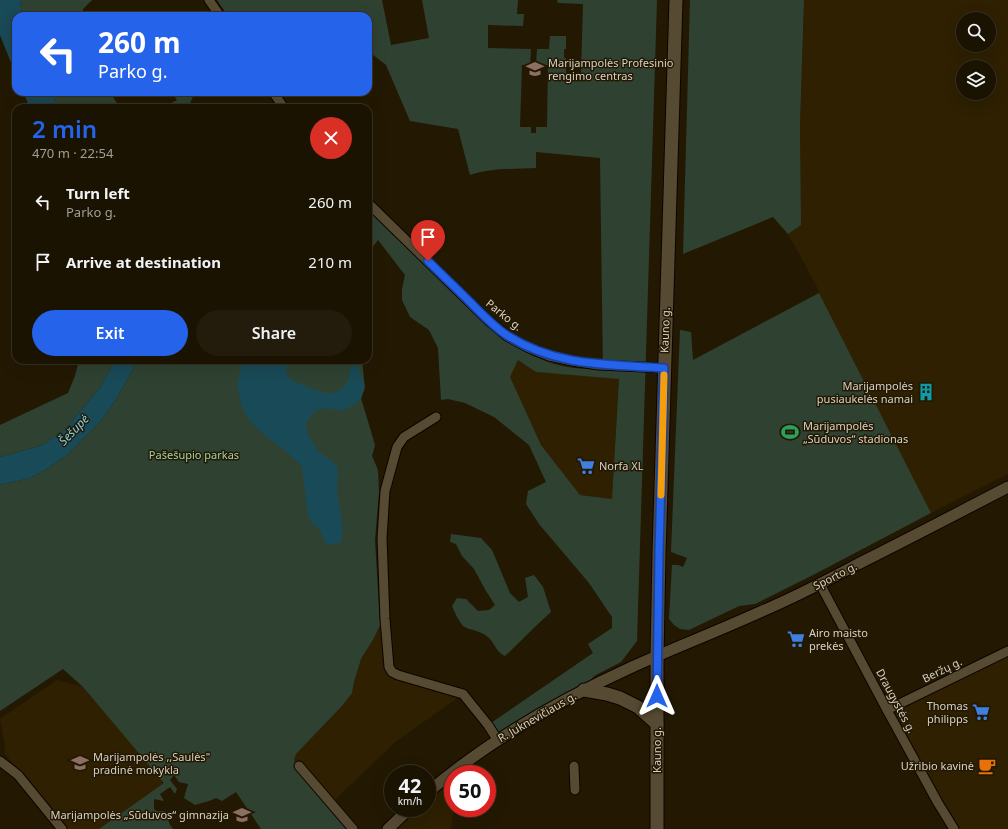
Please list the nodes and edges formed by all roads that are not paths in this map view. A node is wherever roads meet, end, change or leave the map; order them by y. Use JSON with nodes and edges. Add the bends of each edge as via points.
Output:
{"nodes":[{"id":1,"x":209,"y":0,"type":"edge"},
{"id":2,"x":676,"y":0,"type":"edge"},
{"id":3,"x":217,"y":12,"type":"edge"},
{"id":4,"x":372,"y":207,"type":"edge"},
{"id":5,"x":664,"y":368,"type":"junction"},
{"id":6,"x":436,"y":418,"type":"dead end"},
{"id":7,"x":1008,"y":487,"type":"edge"},
{"id":8,"x":820,"y":584,"type":"junction"},
{"id":9,"x":1008,"y":651,"type":"edge"},
{"id":10,"x":657,"y":656,"type":"junction"},
{"id":11,"x":584,"y":690,"type":"junction"},
{"id":12,"x":887,"y":710,"type":"junction"},
{"id":13,"x":657,"y":724,"type":"junction"},
{"id":14,"x":498,"y":739,"type":"junction"},
{"id":15,"x":0,"y":761,"type":"edge"},
{"id":16,"x":299,"y":766,"type":"dead end"},
{"id":17,"x":574,"y":766,"type":"dead end"},
{"id":18,"x":436,"y":786,"type":"edge"},
{"id":19,"x":575,"y":790,"type":"dead end"},
{"id":20,"x":401,"y":817,"type":"edge"},
{"id":21,"x":62,"y":829,"type":"edge"},
{"id":22,"x":353,"y":829,"type":"edge"},
{"id":23,"x":388,"y":829,"type":"edge"},
{"id":24,"x":657,"y":829,"type":"edge"},
{"id":25,"x":954,"y":829,"type":"edge"}],
"edges":[{"from":1,"to":3,"type":"street"},
{"from":2,"to":5,"type":"main road","name":"Kauno g."},
{"from":4,"to":5,"type":"street","name":"Parko g.","via":[[507,336],[549,356],[593,364]]},
{"from":5,"to":10,"type":"main road","name":"Kauno g."},
{"from":6,"to":14,"type":"street","via":[[404,437],[397,447],[385,491],[382,538],[389,667],[398,675],[464,694]]},
{"from":7,"to":8,"type":"street","name":"Sporto g."},
{"from":8,"to":10,"type":"street","name":"Sporto g."},
{"from":8,"to":12,"type":"street","name":"Draugystės g."},
{"from":9,"to":12,"type":"street","name":"Beržų g."},
{"from":10,"to":11,"type":"street","name":"R. Juknevičiaus g."},
{"from":10,"to":13,"type":"main road","name":"Kauno g."},
{"from":11,"to":13,"type":"main road","via":[[607,694],[638,706]]},
{"from":11,"to":14,"type":"street","name":"R. Juknevičiaus g."},
{"from":12,"to":25,"type":"street","name":"Draugystės g."},
{"from":13,"to":24,"type":"main road","name":"Kauno g."},
{"from":14,"to":18,"type":"street","name":"R. Juknevičiaus g."},
{"from":15,"to":21,"type":"street","via":[[18,775]]},
{"from":16,"to":22,"type":"street"},
{"from":17,"to":19,"type":"street"},
{"from":20,"to":23,"type":"street"}]}
